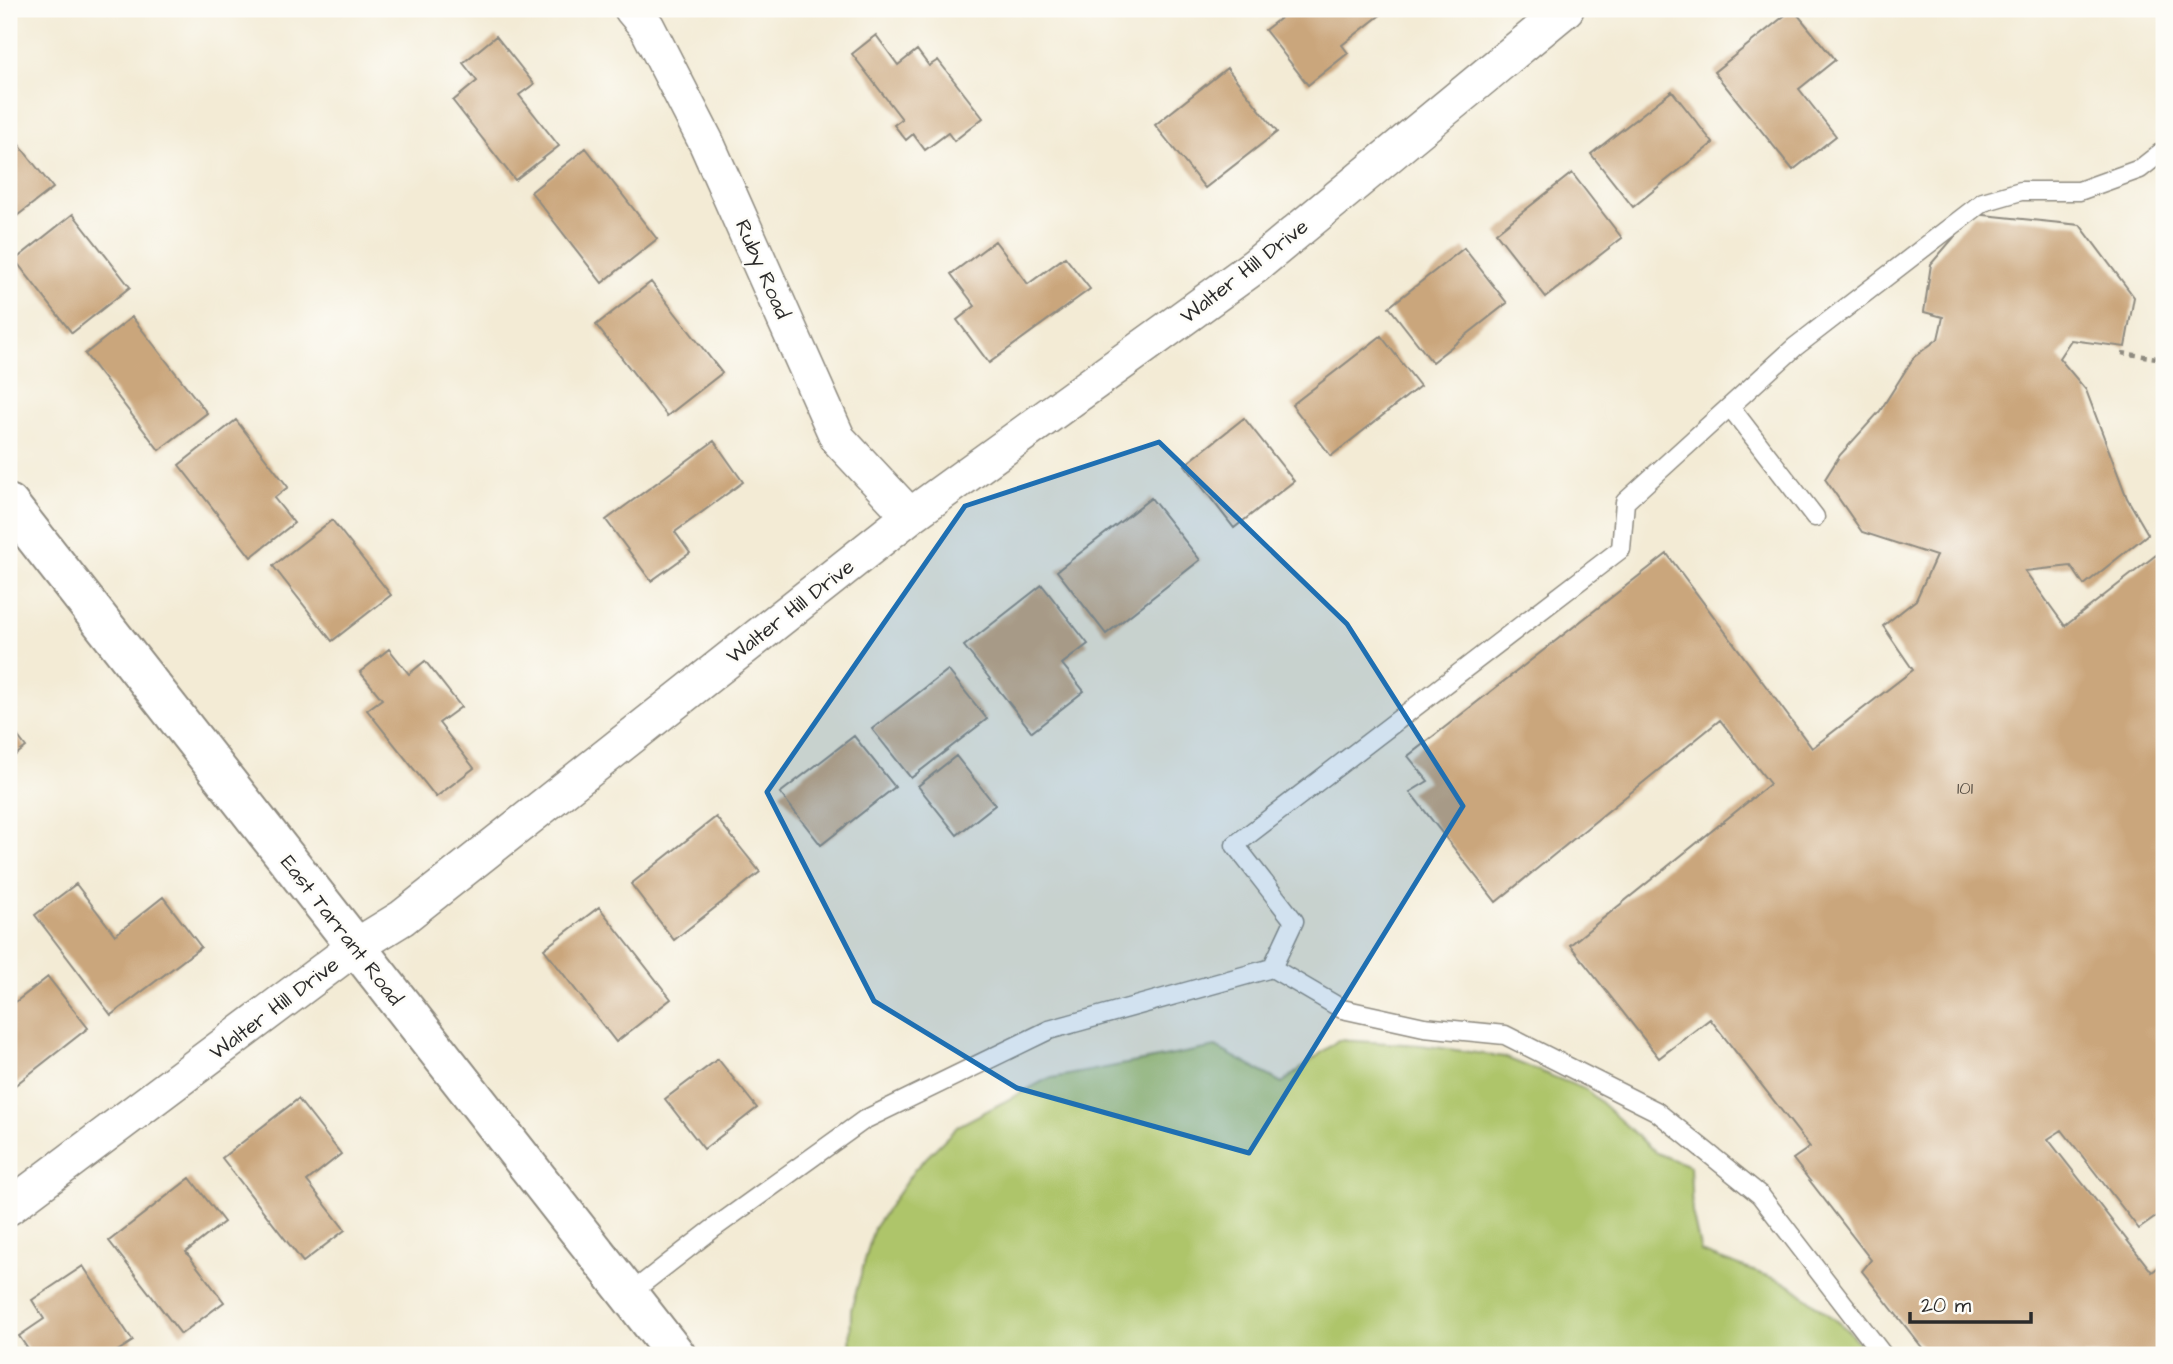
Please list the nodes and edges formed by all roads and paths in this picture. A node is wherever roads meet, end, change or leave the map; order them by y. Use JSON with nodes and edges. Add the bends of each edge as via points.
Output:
{"nodes":[{"id":1,"x":632,"y":9,"type":"edge"},
{"id":2,"x":1566,"y":9,"type":"edge"},
{"id":3,"x":2164,"y":150,"type":"edge"},
{"id":4,"x":2122,"y":353,"type":"dead end"},
{"id":5,"x":2164,"y":359,"type":"edge"},
{"id":6,"x":1731,"y":408,"type":"junction"},
{"id":7,"x":9,"y":503,"type":"edge"},
{"id":8,"x":910,"y":516,"type":"junction"},
{"id":9,"x":1815,"y":517,"type":"dead end"},
{"id":10,"x":355,"y":947,"type":"junction"},
{"id":11,"x":1272,"y":968,"type":"junction"},
{"id":12,"x":9,"y":1207,"type":"edge"},
{"id":13,"x":628,"y":1295,"type":"junction"},
{"id":14,"x":676,"y":1355,"type":"edge"},
{"id":15,"x":1882,"y":1355,"type":"edge"}],
"edges":[{"from":1,"to":8,"type":"street","name":"Ruby Road","via":[[647,27],[706,142],[838,439]]},
{"from":2,"to":8,"type":"street","name":"Walter Hill Drive","via":[[1255,266]]},
{"from":3,"to":6,"type":"lane","via":[[2140,169],[2079,191],[2021,191],[1983,202],[1795,347]]},
{"from":4,"to":5,"type":"path"},
{"from":6,"to":9,"type":"lane"},
{"from":6,"to":11,"type":"lane","via":[[1625,502],[1622,549],[1235,845],[1294,921]]},
{"from":7,"to":10,"type":"street","name":"East Tarrant Road"},
{"from":8,"to":10,"type":"street","name":"Walter Hill Drive","via":[[402,918]]},
{"from":10,"to":12,"type":"street","name":"Walter Hill Drive"},
{"from":10,"to":13,"type":"street","name":"East Tarrant Road"},
{"from":11,"to":13,"type":"lane","via":[[1049,1030],[863,1120]]},
{"from":11,"to":15,"type":"lane","via":[[1342,1009],[1424,1027],[1505,1035],[1656,1111],[1760,1195]]},
{"from":13,"to":14,"type":"street","name":"East Tarrant Road"}]}
